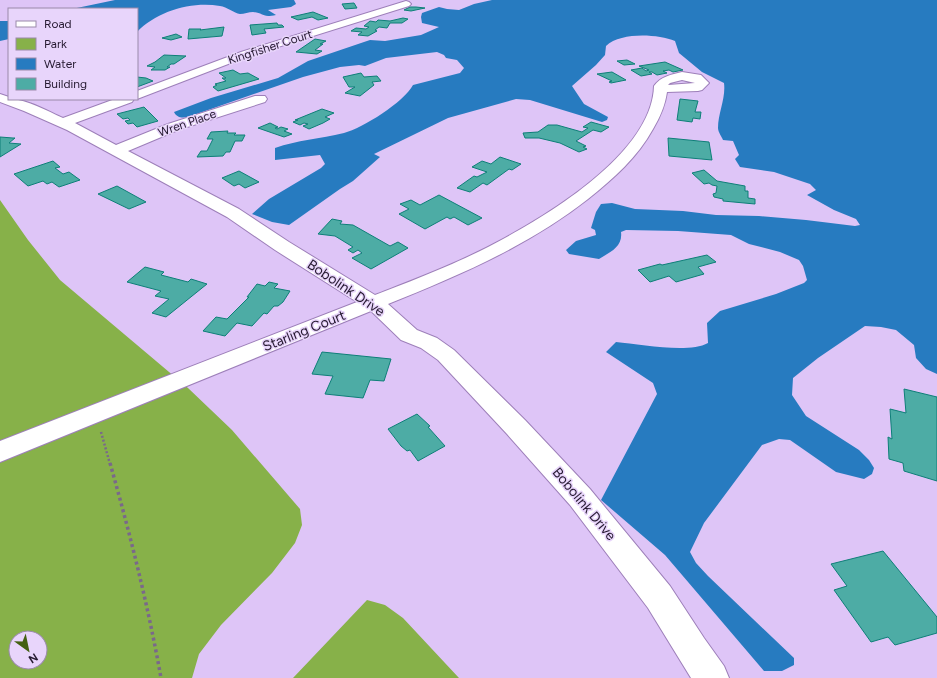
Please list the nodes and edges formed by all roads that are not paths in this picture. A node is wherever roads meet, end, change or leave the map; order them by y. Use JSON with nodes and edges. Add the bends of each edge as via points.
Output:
{"nodes":[{"id":1,"x":406,"y":4,"type":"dead end"},
{"id":2,"x":660,"y":89,"type":"dead end"},
{"id":3,"x":138,"y":96,"type":"edge"},
{"id":4,"x":0,"y":98,"type":"edge"},
{"id":5,"x":260,"y":99,"type":"dead end"},
{"id":6,"x":124,"y":100,"type":"edge"},
{"id":7,"x":63,"y":123,"type":"junction"},
{"id":8,"x":116,"y":150,"type":"junction"},
{"id":9,"x":374,"y":303,"type":"junction"},
{"id":10,"x":0,"y":452,"type":"edge"},
{"id":11,"x":712,"y":678,"type":"edge"}],
"edges":[{"from":1,"to":3,"type":"street","name":"Kingfisher Court","via":[[372,11],[245,54]]},
{"from":2,"to":9,"type":"street","name":"Starling Court","via":[[657,109],[638,143],[610,174],[567,207],[496,250],[453,271]]},
{"from":4,"to":7,"type":"street","name":"Bobolink Drive"},
{"from":5,"to":8,"type":"street","name":"Wren Place"},
{"from":6,"to":7,"type":"street"},
{"from":7,"to":8,"type":"street","name":"Bobolink Drive"},
{"from":8,"to":9,"type":"street","name":"Bobolink Drive","via":[[233,213]]},
{"from":9,"to":10,"type":"street","name":"Starling Court"},
{"from":9,"to":11,"type":"street","name":"Bobolink Drive","via":[[409,335],[429,343],[446,355],[580,498],[659,597]]}]}
